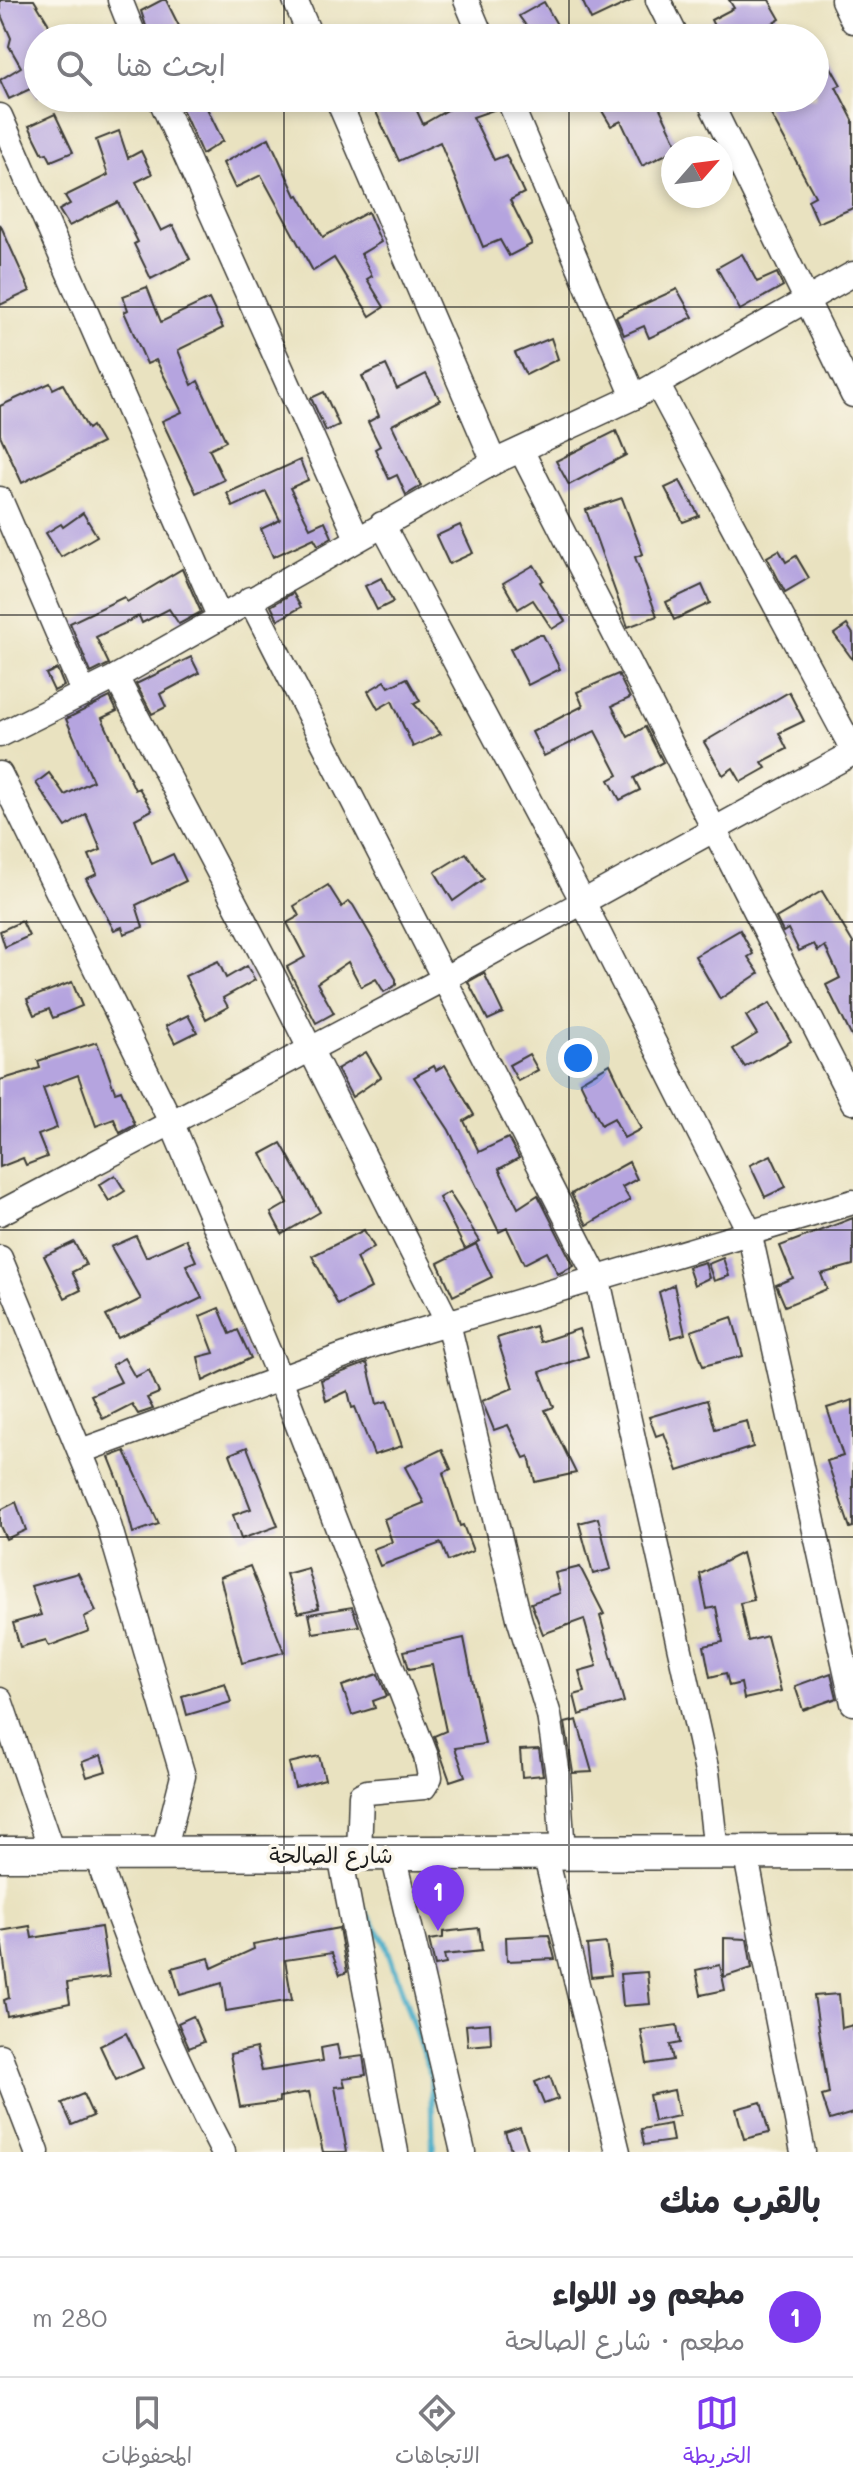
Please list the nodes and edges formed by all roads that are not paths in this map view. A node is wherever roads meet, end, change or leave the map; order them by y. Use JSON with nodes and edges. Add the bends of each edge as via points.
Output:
{"nodes":[{"id":1,"x":120,"y":0,"type":"edge"},
{"id":2,"x":295,"y":0,"type":"edge"},
{"id":3,"x":466,"y":0,"type":"edge"},
{"id":4,"x":658,"y":0,"type":"edge"},
{"id":5,"x":843,"y":0,"type":"edge"},
{"id":6,"x":853,"y":21,"type":"edge"},
{"id":7,"x":129,"y":24,"type":"edge"},
{"id":8,"x":305,"y":24,"type":"edge"},
{"id":9,"x":476,"y":24,"type":"edge"},
{"id":10,"x":670,"y":24,"type":"edge"},
{"id":11,"x":166,"y":112,"type":"edge"},
{"id":12,"x":343,"y":112,"type":"edge"},
{"id":13,"x":514,"y":112,"type":"edge"},
{"id":14,"x":715,"y":112,"type":"edge"},
{"id":15,"x":0,"y":116,"type":"edge"},
{"id":16,"x":853,"y":274,"type":"edge"},
{"id":17,"x":807,"y":300,"type":"junction"},
{"id":18,"x":657,"y":384,"type":"junction"},
{"id":19,"x":853,"y":395,"type":"edge"},
{"id":20,"x":634,"y":397,"type":"junction"},
{"id":21,"x":521,"y":450,"type":"junction"},
{"id":22,"x":494,"y":462,"type":"junction"},
{"id":23,"x":0,"y":499,"type":"edge"},
{"id":24,"x":382,"y":524,"type":"junction"},
{"id":25,"x":357,"y":538,"type":"junction"},
{"id":26,"x":250,"y":599,"type":"junction"},
{"id":27,"x":219,"y":616,"type":"junction"},
{"id":28,"x":116,"y":677,"type":"junction"},
{"id":29,"x":84,"y":694,"type":"junction"},
{"id":30,"x":0,"y":735,"type":"edge"},
{"id":31,"x":853,"y":752,"type":"edge"},
{"id":32,"x":0,"y":774,"type":"edge"},
{"id":33,"x":712,"y":830,"type":"junction"},
{"id":34,"x":582,"y":900,"type":"junction"},
{"id":35,"x":447,"y":977,"type":"junction"},
{"id":36,"x":310,"y":1049,"type":"junction"},
{"id":37,"x":853,"y":1102,"type":"edge"},
{"id":38,"x":172,"y":1124,"type":"junction"},
{"id":39,"x":853,"y":1202,"type":"edge"},
{"id":40,"x":0,"y":1213,"type":"edge"},
{"id":41,"x":749,"y":1231,"type":"junction"},
{"id":42,"x":0,"y":1258,"type":"edge"},
{"id":43,"x":598,"y":1280,"type":"junction"},
{"id":44,"x":448,"y":1323,"type":"junction"},
{"id":45,"x":280,"y":1379,"type":"junction"},
{"id":46,"x":81,"y":1451,"type":"junction"},
{"id":47,"x":0,"y":1700,"type":"edge"},
{"id":48,"x":853,"y":1703,"type":"edge"},
{"id":49,"x":730,"y":1852,"type":"junction"},
{"id":50,"x":853,"y":1852,"type":"edge"},
{"id":51,"x":554,"y":1853,"type":"junction"},
{"id":52,"x":0,"y":1854,"type":"edge"},
{"id":53,"x":96,"y":1854,"type":"junction"},
{"id":54,"x":53,"y":1855,"type":"junction"},
{"id":55,"x":163,"y":1855,"type":"junction"},
{"id":56,"x":349,"y":1855,"type":"junction"},
{"id":57,"x":393,"y":1855,"type":"junction"},
{"id":58,"x":0,"y":2056,"type":"edge"},
{"id":59,"x":37,"y":2152,"type":"edge"},
{"id":60,"x":223,"y":2152,"type":"edge"},
{"id":61,"x":396,"y":2152,"type":"edge"},
{"id":62,"x":463,"y":2152,"type":"edge"},
{"id":63,"x":618,"y":2152,"type":"edge"},
{"id":64,"x":803,"y":2152,"type":"edge"}],
"edges":[{"from":1,"to":7,"type":"street"},
{"from":2,"to":8,"type":"street"},
{"from":3,"to":9,"type":"street"},
{"from":4,"to":10,"type":"street"},
{"from":5,"to":6,"type":"street"},
{"from":11,"to":25,"type":"street"},
{"from":12,"to":22,"type":"street"},
{"from":13,"to":20,"type":"street"},
{"from":14,"to":17,"type":"street"},
{"from":15,"to":27,"type":"street"},
{"from":16,"to":17,"type":"street"},
{"from":17,"to":18,"type":"street"},
{"from":17,"to":19,"type":"street"},
{"from":18,"to":20,"type":"street"},
{"from":18,"to":31,"type":"street"},
{"from":20,"to":21,"type":"street"},
{"from":21,"to":22,"type":"street"},
{"from":21,"to":33,"type":"street"},
{"from":22,"to":24,"type":"street"},
{"from":23,"to":29,"type":"street"},
{"from":24,"to":25,"type":"street"},
{"from":24,"to":34,"type":"street"},
{"from":25,"to":26,"type":"street"},
{"from":26,"to":27,"type":"street"},
{"from":26,"to":35,"type":"street"},
{"from":27,"to":28,"type":"street"},
{"from":28,"to":29,"type":"street"},
{"from":28,"to":36,"type":"street"},
{"from":29,"to":30,"type":"street"},
{"from":31,"to":33,"type":"street"},
{"from":32,"to":38,"type":"street"},
{"from":33,"to":34,"type":"street"},
{"from":33,"to":37,"type":"street"},
{"from":34,"to":35,"type":"street"},
{"from":34,"to":41,"type":"street"},
{"from":35,"to":36,"type":"street"},
{"from":35,"to":43,"type":"street"},
{"from":36,"to":38,"type":"street"},
{"from":36,"to":44,"type":"street"},
{"from":38,"to":40,"type":"street"},
{"from":38,"to":45,"type":"street"},
{"from":39,"to":41,"type":"street"},
{"from":41,"to":43,"type":"street"},
{"from":41,"to":48,"type":"street"},
{"from":42,"to":46,"type":"street"},
{"from":43,"to":44,"type":"street"},
{"from":43,"to":49,"type":"street","via":[[707,1772]]},
{"from":44,"to":45,"type":"street"},
{"from":44,"to":51,"type":"street","via":[[519,1618],[549,1715],[558,1775]]},
{"from":45,"to":46,"type":"street"},
{"from":45,"to":56,"type":"street","via":[[396,1672],[430,1777],[424,1787],[361,1795]]},
{"from":46,"to":55,"type":"street","via":[[106,1515],[183,1776]]},
{"from":47,"to":54,"type":"street"},
{"from":49,"to":50,"type":"main road","name":"شارع الصالحة"},
{"from":49,"to":51,"type":"main road","name":"شارع الصالحة"},
{"from":49,"to":64,"type":"street"},
{"from":51,"to":57,"type":"main road","name":"شارع الصالحة"},
{"from":51,"to":63,"type":"street"},
{"from":52,"to":54,"type":"main road","name":"شارع الصالحة"},
{"from":53,"to":54,"type":"main road","name":"شارع الصالحة"},
{"from":53,"to":55,"type":"main road","name":"شارع الصالحة"},
{"from":53,"to":60,"type":"street","via":[[130,1954]]},
{"from":55,"to":56,"type":"main road","name":"شارع الصالحة"},
{"from":56,"to":57,"type":"main road","name":"شارع الصالحة"},
{"from":56,"to":61,"type":"street"},
{"from":57,"to":62,"type":"street"},
{"from":58,"to":59,"type":"street"}]}
